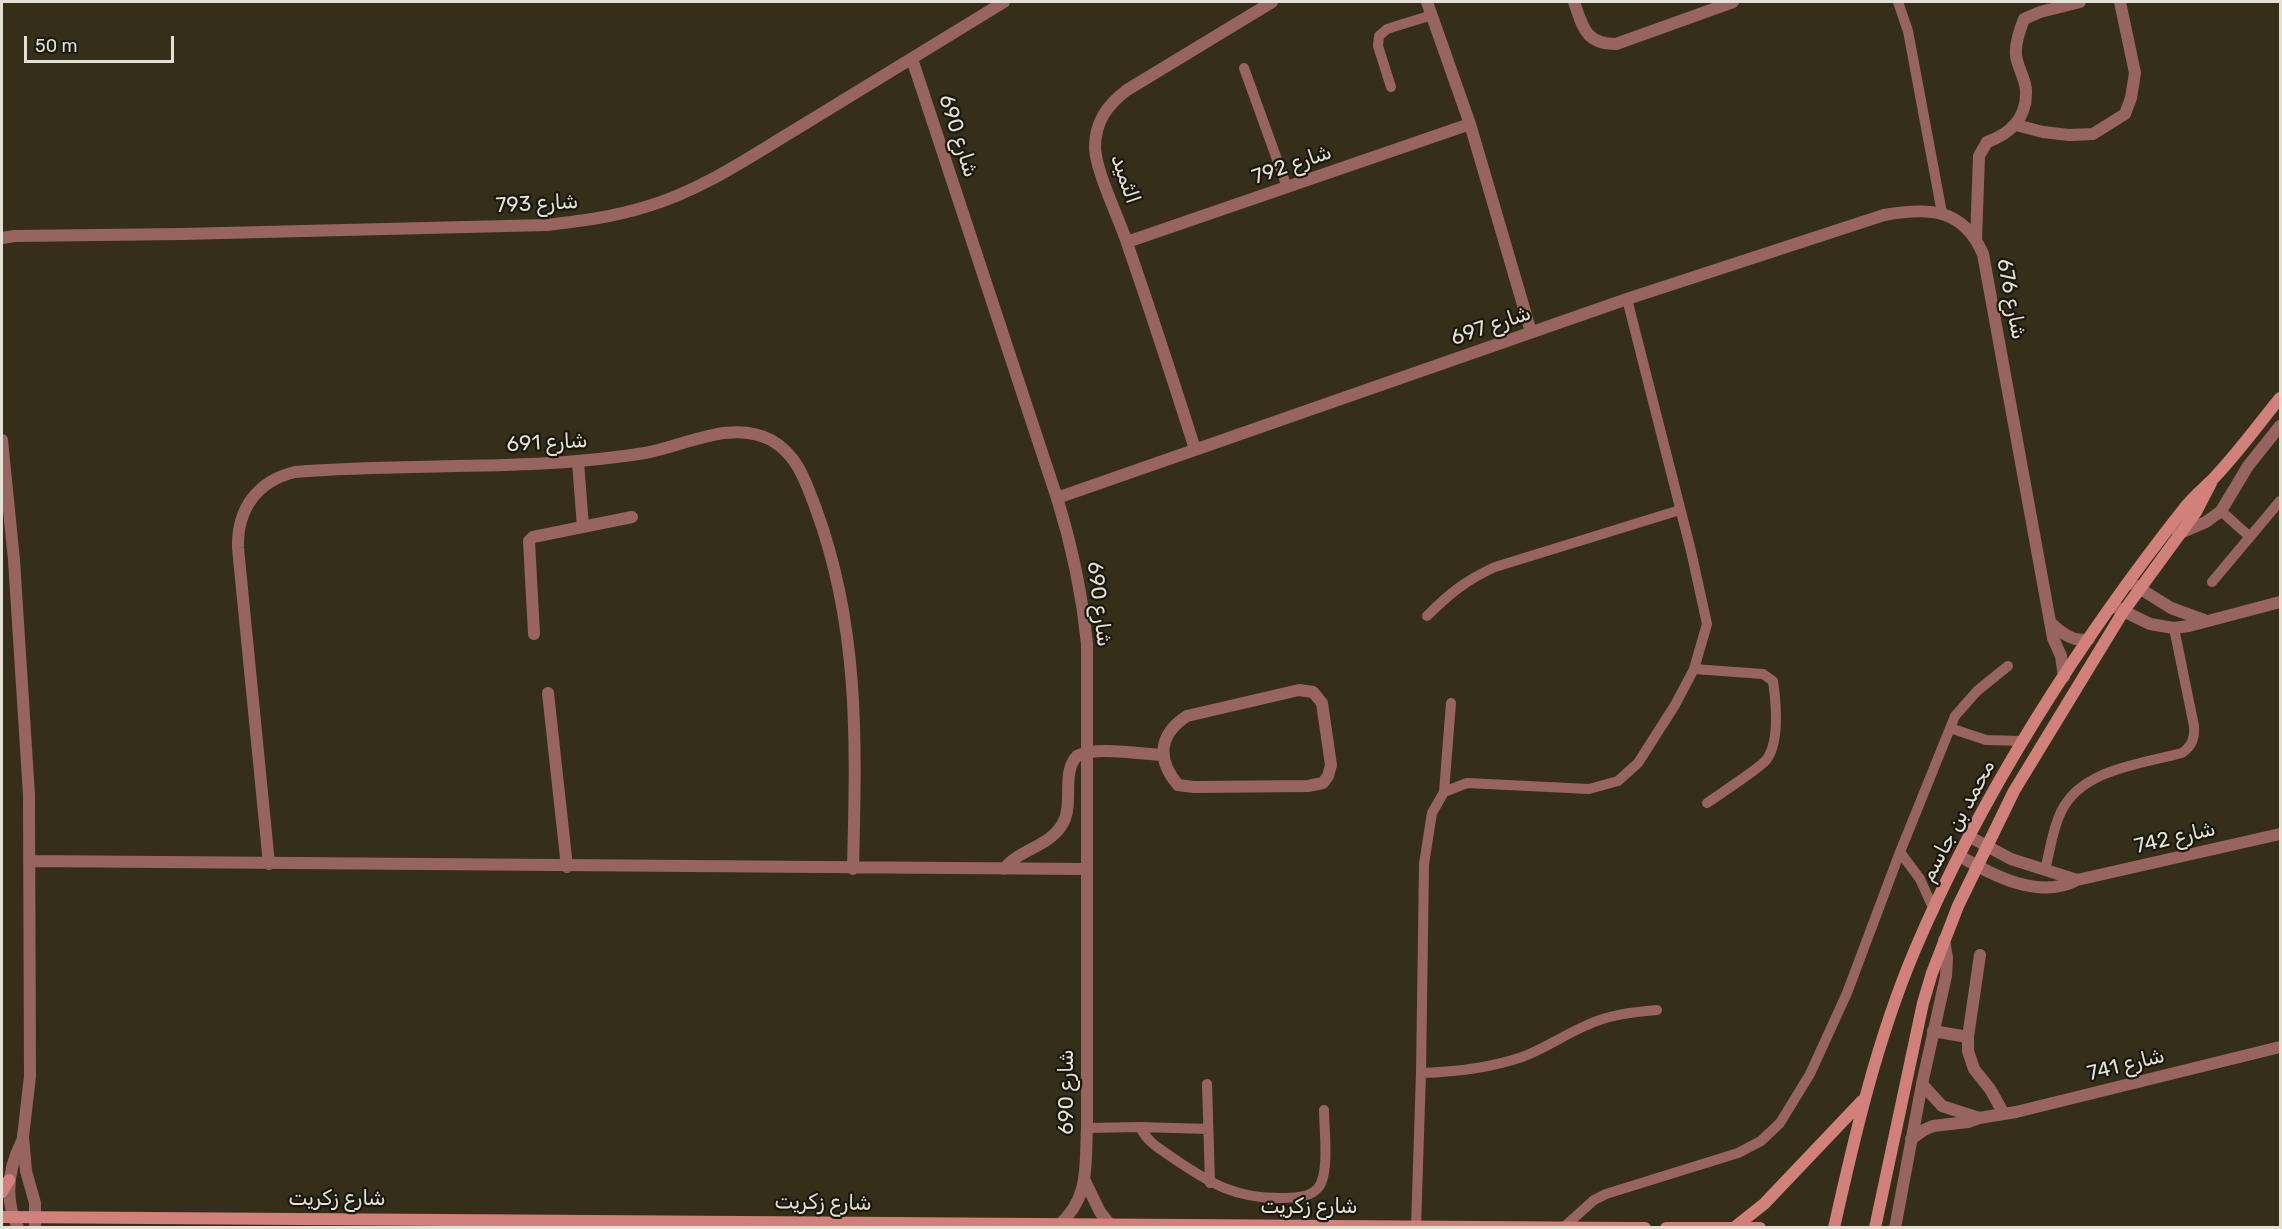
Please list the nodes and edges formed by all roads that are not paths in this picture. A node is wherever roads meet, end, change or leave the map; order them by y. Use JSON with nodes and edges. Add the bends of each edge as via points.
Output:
{"nodes":[{"id":1,"x":1004,"y":2,"type":"edge"},
{"id":2,"x":1272,"y":2,"type":"edge"},
{"id":3,"x":1427,"y":2,"type":"edge"},
{"id":4,"x":1574,"y":2,"type":"edge"},
{"id":5,"x":1733,"y":2,"type":"edge"},
{"id":6,"x":1898,"y":2,"type":"edge"},
{"id":7,"x":2080,"y":2,"type":"edge"},
{"id":8,"x":2120,"y":2,"type":"edge"},
{"id":9,"x":1432,"y":15,"type":"junction"},
{"id":10,"x":912,"y":59,"type":"junction"},
{"id":11,"x":1244,"y":68,"type":"dead end"},
{"id":12,"x":1391,"y":87,"type":"dead end"},
{"id":13,"x":1470,"y":124,"type":"junction"},
{"id":14,"x":2016,"y":125,"type":"junction"},
{"id":15,"x":1287,"y":187,"type":"junction"},
{"id":16,"x":1942,"y":213,"type":"junction"},
{"id":17,"x":2,"y":238,"type":"edge"},
{"id":18,"x":1976,"y":240,"type":"junction"},
{"id":19,"x":1127,"y":242,"type":"junction"},
{"id":20,"x":1627,"y":299,"type":"junction"},
{"id":21,"x":1531,"y":332,"type":"junction"},
{"id":22,"x":2280,"y":398,"type":"edge"},
{"id":23,"x":2280,"y":426,"type":"edge"},
{"id":24,"x":2,"y":440,"type":"edge"},
{"id":25,"x":1195,"y":449,"type":"junction"},
{"id":26,"x":578,"y":462,"type":"junction"},
{"id":27,"x":2212,"y":480,"type":"junction"},
{"id":28,"x":1057,"y":498,"type":"junction"},
{"id":29,"x":2280,"y":501,"type":"edge"},
{"id":30,"x":1680,"y":510,"type":"junction"},
{"id":31,"x":2221,"y":511,"type":"junction"},
{"id":32,"x":632,"y":517,"type":"dead end"},
{"id":33,"x":583,"y":527,"type":"junction"},
{"id":34,"x":2178,"y":534,"type":"junction"},
{"id":35,"x":2250,"y":537,"type":"junction"},
{"id":36,"x":2212,"y":582,"type":"dead end"},
{"id":37,"x":2134,"y":585,"type":"junction"},
{"id":38,"x":2280,"y":602,"type":"edge"},
{"id":39,"x":2118,"y":609,"type":"junction"},
{"id":40,"x":1427,"y":616,"type":"dead end"},
{"id":41,"x":2204,"y":620,"type":"junction"},
{"id":42,"x":2051,"y":623,"type":"junction"},
{"id":43,"x":2174,"y":628,"type":"junction"},
{"id":44,"x":534,"y":634,"type":"dead end"},
{"id":45,"x":2089,"y":639,"type":"junction"},
{"id":46,"x":2008,"y":666,"type":"dead end"},
{"id":47,"x":1694,"y":669,"type":"junction"},
{"id":48,"x":2064,"y":677,"type":"junction"},
{"id":49,"x":548,"y":693,"type":"dead end"},
{"id":50,"x":1451,"y":703,"type":"dead end"},
{"id":51,"x":1950,"y":728,"type":"junction"},
{"id":52,"x":2023,"y":741,"type":"junction"},
{"id":53,"x":1087,"y":753,"type":"junction"},
{"id":54,"x":1162,"y":756,"type":"junction"},
{"id":55,"x":1444,"y":792,"type":"junction"},
{"id":56,"x":1707,"y":803,"type":"dead end"},
{"id":57,"x":2280,"y":834,"type":"edge"},
{"id":58,"x":1970,"y":837,"type":"junction"},
{"id":59,"x":1987,"y":847,"type":"junction"},
{"id":60,"x":1900,"y":852,"type":"junction"},
{"id":61,"x":1960,"y":856,"type":"junction"},
{"id":62,"x":29,"y":861,"type":"junction"},
{"id":63,"x":269,"y":864,"type":"junction"},
{"id":64,"x":567,"y":867,"type":"junction"},
{"id":65,"x":1978,"y":867,"type":"junction"},
{"id":66,"x":853,"y":869,"type":"junction"},
{"id":67,"x":1004,"y":869,"type":"junction"},
{"id":68,"x":1087,"y":869,"type":"junction"},
{"id":69,"x":2045,"y":870,"type":"junction"},
{"id":70,"x":2077,"y":880,"type":"junction"},
{"id":71,"x":1934,"y":910,"type":"junction"},
{"id":72,"x":1944,"y":940,"type":"junction"},
{"id":73,"x":1980,"y":955,"type":"dead end"},
{"id":74,"x":1657,"y":1010,"type":"dead end"},
{"id":75,"x":1933,"y":1031,"type":"junction"},
{"id":76,"x":1968,"y":1037,"type":"junction"},
{"id":77,"x":2280,"y":1047,"type":"edge"},
{"id":78,"x":1421,"y":1074,"type":"junction"},
{"id":79,"x":1207,"y":1084,"type":"dead end"},
{"id":80,"x":1922,"y":1084,"type":"junction"},
{"id":81,"x":1863,"y":1100,"type":"junction"},
{"id":82,"x":1324,"y":1110,"type":"dead end"},
{"id":83,"x":2004,"y":1114,"type":"junction"},
{"id":84,"x":1979,"y":1118,"type":"junction"},
{"id":85,"x":1140,"y":1127,"type":"junction"},
{"id":86,"x":1087,"y":1128,"type":"junction"},
{"id":87,"x":1208,"y":1129,"type":"junction"},
{"id":88,"x":23,"y":1137,"type":"junction"},
{"id":89,"x":1911,"y":1139,"type":"junction"},
{"id":90,"x":9,"y":1180,"type":"junction"},
{"id":91,"x":1084,"y":1180,"type":"junction"},
{"id":92,"x":1210,"y":1183,"type":"junction"},
{"id":93,"x":2,"y":1192,"type":"edge"},
{"id":94,"x":11,"y":1221,"type":"edge"},
{"id":95,"x":35,"y":1222,"type":"edge"},
{"id":96,"x":1058,"y":1226,"type":"junction"},
{"id":97,"x":1111,"y":1226,"type":"edge"},
{"id":98,"x":1874,"y":1226,"type":"edge"},
{"id":99,"x":1416,"y":1227,"type":"edge"},
{"id":100,"x":1564,"y":1227,"type":"edge"},
{"id":101,"x":1645,"y":1227,"type":"edge"},
{"id":102,"x":1666,"y":1227,"type":"edge"},
{"id":103,"x":1735,"y":1227,"type":"edge"},
{"id":104,"x":1760,"y":1227,"type":"edge"},
{"id":105,"x":1834,"y":1227,"type":"edge"},
{"id":106,"x":1895,"y":1227,"type":"edge"}],
"edges":[{"from":1,"to":10,"type":"street","name":"شارع 793"},
{"from":2,"to":19,"type":"street","name":"الثميد","via":[[1127,90],[1102,115],[1095,150]]},
{"from":3,"to":9,"type":"street"},
{"from":4,"to":5,"type":"street","via":[[1584,31],[1592,39],[1616,44]]},
{"from":6,"to":16,"type":"lane","via":[[1908,30]]},
{"from":7,"to":14,"type":"street","via":[[2024,19],[2016,55],[2026,91],[2023,113]]},
{"from":8,"to":14,"type":"street","via":[[2135,72],[2125,114],[2093,134],[2069,135]]},
{"from":9,"to":12,"type":"lane","via":[[1387,29],[1379,36],[1378,46]]},
{"from":9,"to":13,"type":"street"},
{"from":10,"to":17,"type":"street","name":"شارع 793","via":[[718,176],[646,207],[596,219],[547,225]]},
{"from":10,"to":28,"type":"street","name":"شارع 690"},
{"from":11,"to":15,"type":"lane"},
{"from":13,"to":15,"type":"street","name":"شارع 792"},
{"from":13,"to":21,"type":"street"},
{"from":14,"to":18,"type":"street","via":[[2003,137],[1987,142],[1979,156]]},
{"from":15,"to":19,"type":"street","name":"شارع 792"},
{"from":16,"to":18,"type":"street","name":"شارع 676","via":[[1967,228]]},
{"from":16,"to":20,"type":"street","name":"شارع 697","via":[[1884,215]]},
{"from":18,"to":42,"type":"street","name":"شارع 676","via":[[1988,274]]},
{"from":19,"to":25,"type":"street","name":"الثميد"},
{"from":20,"to":21,"type":"street","name":"شارع 697"},
{"from":20,"to":30,"type":"lane"},
{"from":21,"to":25,"type":"street","name":"شارع 697"},
{"from":22,"to":27,"type":"street","name":"محمد بن جاسم"},
{"from":23,"to":31,"type":"street","via":[[2248,466]]},
{"from":24,"to":62,"type":"street","via":[[21,650]]},
{"from":25,"to":28,"type":"street","name":"شارع 697"},
{"from":26,"to":33,"type":"street"},
{"from":26,"to":63,"type":"street","name":"شارع 691","via":[[295,471],[271,481],[252,498],[240,521],[238,548]]},
{"from":26,"to":66,"type":"street","name":"شارع 691","via":[[649,452],[733,432],[760,435],[792,458],[806,481],[819,517],[847,630],[855,707]]},
{"from":27,"to":34,"type":"street","name":"محمد بن جاسم","via":[[2204,500]]},
{"from":27,"to":37,"type":"street","name":"محمد بن جاسم","via":[[2185,507]]},
{"from":28,"to":53,"type":"street","name":"شارع 690","via":[[1083,601]]},
{"from":29,"to":35,"type":"lane"},
{"from":30,"to":40,"type":"lane","via":[[1487,571],[1457,588]]},
{"from":30,"to":47,"type":"lane","via":[[1707,624]]},
{"from":31,"to":34,"type":"street"},
{"from":31,"to":35,"type":"lane"},
{"from":32,"to":33,"type":"street"},
{"from":33,"to":44,"type":"street","via":[[529,541]]},
{"from":34,"to":37,"type":"street","name":"محمد بن جاسم"},
{"from":35,"to":36,"type":"lane"},
{"from":37,"to":39,"type":"street","name":"محمد بن جاسم"},
{"from":37,"to":41,"type":"street","via":[[2170,608]]},
{"from":38,"to":41,"type":"street"},
{"from":39,"to":43,"type":"street","via":[[2150,624]]},
{"from":39,"to":45,"type":"street","name":"محمد بن جاسم"},
{"from":39,"to":59,"type":"street","name":"محمد بن جاسم"},
{"from":41,"to":43,"type":"street"},
{"from":42,"to":45,"type":"street","via":[[2068,636]]},
{"from":42,"to":48,"type":"street","name":"شارع 676"},
{"from":43,"to":69,"type":"lane","via":[[2194,726],[2191,745],[2182,753],[2097,776],[2083,784],[2059,816]]},
{"from":45,"to":48,"type":"street","name":"محمد بن جاسم"},
{"from":46,"to":51,"type":"lane","via":[[1966,702]]},
{"from":47,"to":55,"type":"lane","via":[[1638,763],[1618,781],[1589,789],[1467,783]]},
{"from":47,"to":56,"type":"lane","via":[[1763,674],[1773,681],[1775,697],[1776,730],[1767,759]]},
{"from":48,"to":52,"type":"street","name":"محمد بن جاسم"},
{"from":49,"to":64,"type":"street"},
{"from":50,"to":55,"type":"lane"},
{"from":51,"to":52,"type":"lane","via":[[1986,740]]},
{"from":51,"to":60,"type":"lane"},
{"from":52,"to":58,"type":"street","name":"محمد بن جاسم"},
{"from":53,"to":54,"type":"street"},
{"from":53,"to":67,"type":"street","via":[[1077,756],[1071,764],[1062,826],[1045,842],[1013,858]]},
{"from":53,"to":68,"type":"street","name":"شارع 690"},
{"from":54,"to":54,"type":"street","via":[[1178,785],[1194,787],[1308,786],[1323,783],[1331,765],[1322,703],[1313,692],[1299,690],[1187,716],[1174,725]]},
{"from":55,"to":78,"type":"lane","via":[[1432,813],[1424,864]]},
{"from":57,"to":70,"type":"street","name":"شارع 742"},
{"from":58,"to":59,"type":"street"},
{"from":58,"to":61,"type":"street","name":"محمد بن جاسم"},
{"from":59,"to":65,"type":"street","name":"محمد بن جاسم"},
{"from":59,"to":69,"type":"street"},
{"from":60,"to":71,"type":"lane","via":[[1920,879]]},
{"from":60,"to":100,"type":"lane","via":[[1829,1034],[1780,1123],[1761,1141],[1738,1153],[1606,1194]]},
{"from":61,"to":65,"type":"street","name":"شارع 742"},
{"from":61,"to":71,"type":"street","name":"محمد بن جاسم"},
{"from":62,"to":63,"type":"street"},
{"from":62,"to":88,"type":"street","via":[[30,1076]]},
{"from":63,"to":64,"type":"street"},
{"from":64,"to":66,"type":"street"},
{"from":65,"to":70,"type":"street","name":"شارع 742","via":[[2043,888]]},
{"from":65,"to":72,"type":"street","name":"محمد بن جاسم"},
{"from":66,"to":67,"type":"street"},
{"from":67,"to":68,"type":"street"},
{"from":68,"to":86,"type":"street","name":"شارع 690"},
{"from":69,"to":70,"type":"street"},
{"from":71,"to":81,"type":"street","name":"محمد بن جاسم","via":[[1914,952]]},
{"from":72,"to":75,"type":"street","via":[[1947,968]]},
{"from":72,"to":98,"type":"street","name":"محمد بن جاسم","via":[[1923,1003]]},
{"from":73,"to":76,"type":"street"},
{"from":74,"to":78,"type":"lane","via":[[1622,1014],[1588,1024],[1545,1047],[1497,1064]]},
{"from":75,"to":76,"type":"street"},
{"from":75,"to":80,"type":"street"},
{"from":76,"to":83,"type":"street","via":[[1974,1069]]},
{"from":77,"to":83,"type":"street","name":"شارع 741"},
{"from":78,"to":99,"type":"lane"},
{"from":79,"to":87,"type":"lane"},
{"from":80,"to":84,"type":"street","name":"شارع 741","via":[[1942,1107]]},
{"from":80,"to":89,"type":"street"},
{"from":81,"to":103,"type":"street","via":[[1764,1204]]},
{"from":81,"to":105,"type":"street","name":"محمد بن جاسم"},
{"from":82,"to":92,"type":"lane","via":[[1323,1176],[1312,1193],[1266,1198],[1238,1194]]},
{"from":83,"to":84,"type":"street","name":"شارع 741"},
{"from":84,"to":89,"type":"street","name":"شارع 741","via":[[1933,1126]]},
{"from":85,"to":86,"type":"lane"},
{"from":85,"to":87,"type":"lane"},
{"from":85,"to":92,"type":"lane","via":[[1146,1139]]},
{"from":86,"to":91,"type":"street","name":"شارع 690"},
{"from":87,"to":92,"type":"lane"},
{"from":88,"to":90,"type":"street"},
{"from":88,"to":95,"type":"street"},
{"from":89,"to":106,"type":"street"},
{"from":90,"to":93,"type":"street"},
{"from":90,"to":94,"type":"street"},
{"from":91,"to":96,"type":"street","name":"شارع 690","via":[[1076,1206]]},
{"from":91,"to":97,"type":"street","name":"شارع 690"},
{"from":94,"to":95,"type":"street","name":"شارع زكريت"},
{"from":95,"to":96,"type":"street","name":"شارع زكريت","via":[[586,1220]]},
{"from":96,"to":97,"type":"street","name":"شارع زكريت"},
{"from":97,"to":99,"type":"street","name":"شارع زكريت"},
{"from":99,"to":100,"type":"street","name":"شارع زكريت"},
{"from":100,"to":101,"type":"street","name":"شارع زكريت"},
{"from":102,"to":103,"type":"street"},
{"from":103,"to":104,"type":"street"}]}
